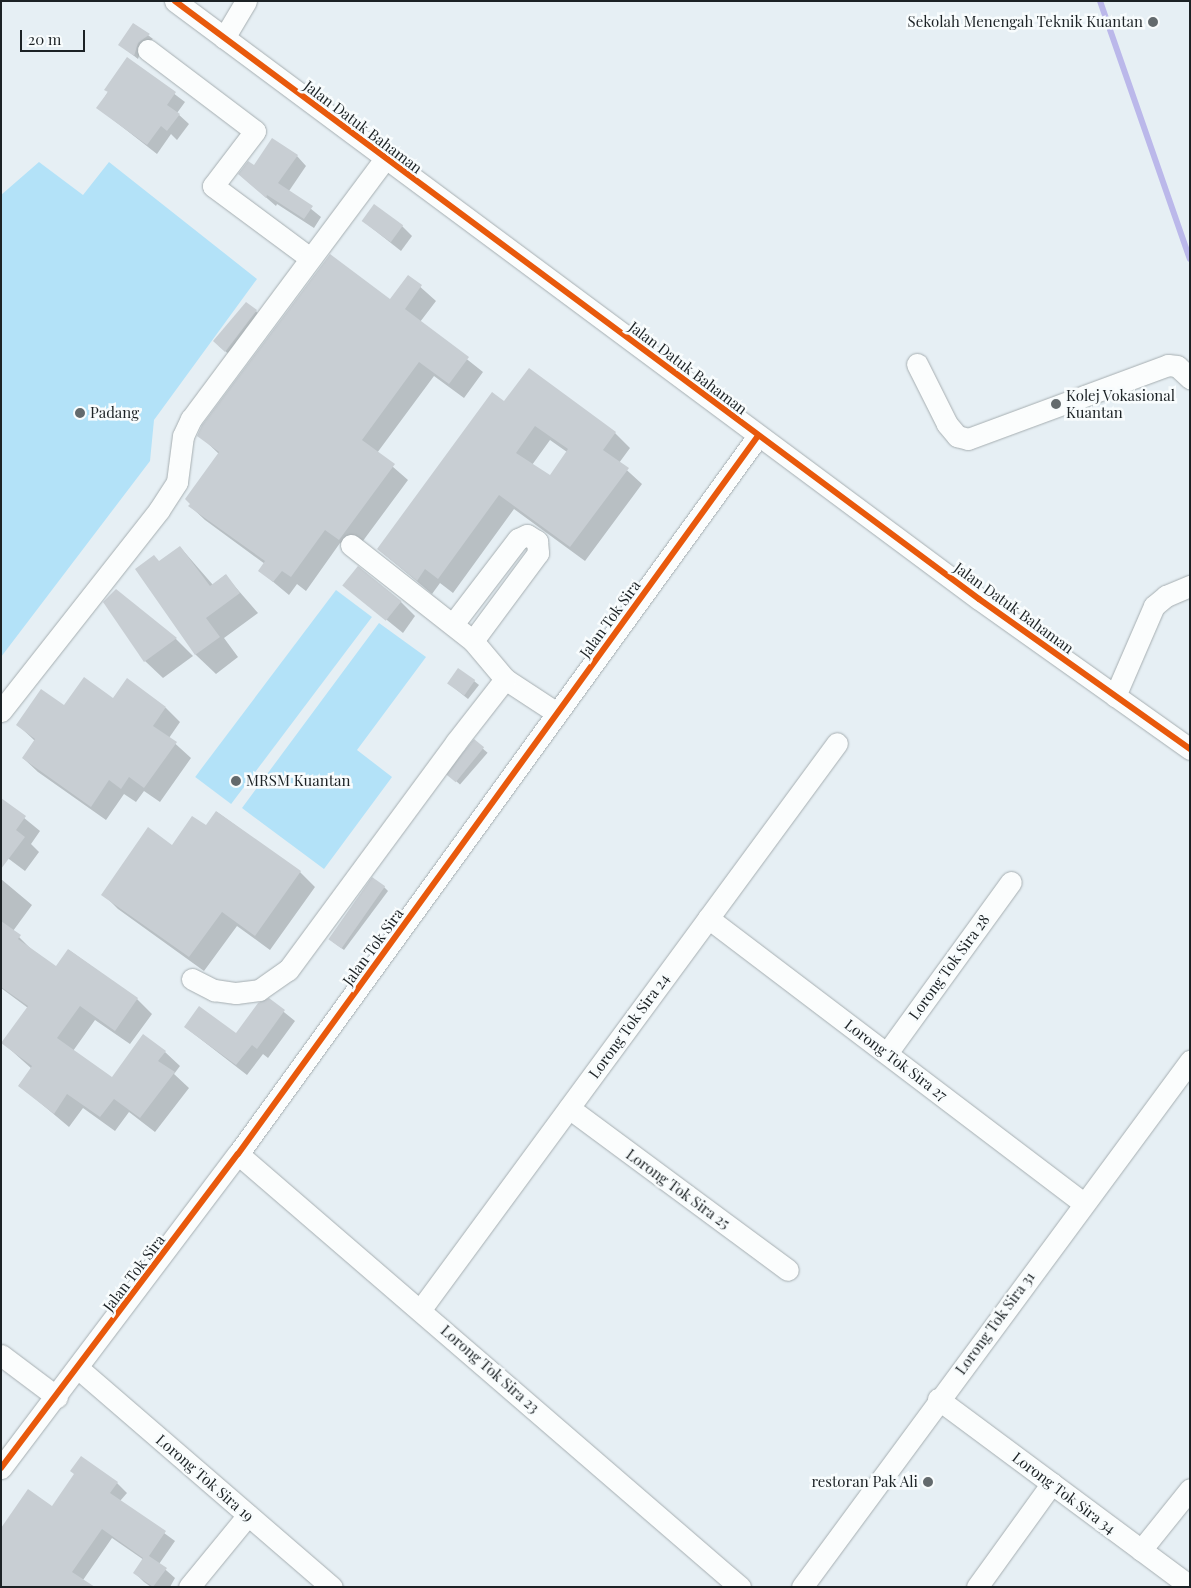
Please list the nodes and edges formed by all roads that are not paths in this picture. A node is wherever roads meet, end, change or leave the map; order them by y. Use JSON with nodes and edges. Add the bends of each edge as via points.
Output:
{"nodes":[{"id":1,"x":175,"y":1,"type":"edge"},
{"id":2,"x":246,"y":1,"type":"edge"},
{"id":3,"x":224,"y":38,"type":"junction"},
{"id":4,"x":148,"y":50,"type":"dead end"},
{"id":5,"x":385,"y":159,"type":"junction"},
{"id":6,"x":310,"y":258,"type":"junction"},
{"id":7,"x":917,"y":364,"type":"dead end"},
{"id":8,"x":1190,"y":378,"type":"edge"},
{"id":9,"x":758,"y":436,"type":"junction"},
{"id":10,"x":351,"y":545,"type":"dead end"},
{"id":11,"x":1190,"y":586,"type":"edge"},
{"id":12,"x":453,"y":624,"type":"junction"},
{"id":13,"x":473,"y":641,"type":"junction"},
{"id":14,"x":505,"y":679,"type":"junction"},
{"id":15,"x":1115,"y":696,"type":"junction"},
{"id":16,"x":1,"y":710,"type":"edge"},
{"id":17,"x":557,"y":713,"type":"junction"},
{"id":18,"x":838,"y":743,"type":"dead end"},
{"id":19,"x":1190,"y":750,"type":"edge"},
{"id":20,"x":1012,"y":882,"type":"dead end"},
{"id":21,"x":708,"y":918,"type":"junction"},
{"id":22,"x":192,"y":979,"type":"dead end"},
{"id":23,"x":887,"y":1053,"type":"junction"},
{"id":24,"x":1190,"y":1061,"type":"edge"},
{"id":25,"x":568,"y":1108,"type":"junction"},
{"id":26,"x":238,"y":1154,"type":"junction"},
{"id":27,"x":1082,"y":1204,"type":"junction"},
{"id":28,"x":788,"y":1270,"type":"dead end"},
{"id":29,"x":421,"y":1309,"type":"junction"},
{"id":30,"x":1,"y":1355,"type":"edge"},
{"id":31,"x":79,"y":1369,"type":"junction"},
{"id":32,"x":57,"y":1397,"type":"junction"},
{"id":33,"x":938,"y":1399,"type":"junction"},
{"id":34,"x":1,"y":1468,"type":"edge"},
{"id":35,"x":1052,"y":1483,"type":"junction"},
{"id":36,"x":1190,"y":1489,"type":"edge"},
{"id":37,"x":248,"y":1515,"type":"junction"},
{"id":38,"x":1141,"y":1550,"type":"junction"},
{"id":39,"x":1190,"y":1586,"type":"edge"},
{"id":40,"x":189,"y":1587,"type":"edge"},
{"id":41,"x":332,"y":1587,"type":"edge"},
{"id":42,"x":740,"y":1587,"type":"edge"},
{"id":43,"x":802,"y":1587,"type":"edge"},
{"id":44,"x":977,"y":1587,"type":"edge"}],
"edges":[{"from":1,"to":3,"type":"street","name":"Jalan Datuk Bahaman"},
{"from":2,"to":3,"type":"street"},
{"from":3,"to":5,"type":"street","name":"Jalan Datuk Bahaman"},
{"from":4,"to":6,"type":"street","via":[[255,131],[213,186]]},
{"from":5,"to":6,"type":"street"},
{"from":5,"to":9,"type":"street","name":"Jalan Datuk Bahaman"},
{"from":6,"to":16,"type":"street","via":[[191,419],[183,436],[177,482],[160,510]]},
{"from":7,"to":8,"type":"street","via":[[947,424],[958,436],[968,439],[1168,365],[1177,366]]},
{"from":9,"to":15,"type":"street","name":"Jalan Datuk Bahaman"},
{"from":9,"to":17,"type":"street","name":"Jalan Tok Sira"},
{"from":10,"to":12,"type":"street"},
{"from":11,"to":15,"type":"street","via":[[1166,596],[1154,606]]},
{"from":12,"to":13,"type":"street"},
{"from":12,"to":13,"type":"street","via":[[518,539],[527,535],[537,541],[538,553]]},
{"from":13,"to":14,"type":"street"},
{"from":14,"to":17,"type":"street"},
{"from":14,"to":22,"type":"street","via":[[288,970],[259,990],[236,993],[214,990]]},
{"from":15,"to":19,"type":"street","name":"Jalan Datuk Bahaman"},
{"from":17,"to":26,"type":"street","name":"Jalan Tok Sira"},
{"from":18,"to":21,"type":"street","name":"Lorong Tok Sira 24"},
{"from":20,"to":23,"type":"street","name":"Lorong Tok Sira 28"},
{"from":21,"to":23,"type":"street","name":"Lorong Tok Sira 27"},
{"from":21,"to":25,"type":"street","name":"Lorong Tok Sira 24"},
{"from":23,"to":27,"type":"street","name":"Lorong Tok Sira 27"},
{"from":24,"to":27,"type":"street","name":"Lorong Tok Sira 31"},
{"from":25,"to":28,"type":"street","name":"Lorong Tok Sira 25"},
{"from":25,"to":29,"type":"street","name":"Lorong Tok Sira 24"},
{"from":26,"to":29,"type":"street","name":"Lorong Tok Sira 23"},
{"from":26,"to":31,"type":"street","name":"Jalan Tok Sira"},
{"from":27,"to":33,"type":"street","name":"Lorong Tok Sira 31"},
{"from":29,"to":42,"type":"street","name":"Lorong Tok Sira 23"},
{"from":30,"to":32,"type":"street"},
{"from":31,"to":32,"type":"street","name":"Jalan Tok Sira"},
{"from":31,"to":37,"type":"street","name":"Lorong Tok Sira 19"},
{"from":32,"to":34,"type":"street","name":"Jalan Tok Sira"},
{"from":33,"to":35,"type":"street","name":"Lorong Tok Sira 34"},
{"from":33,"to":43,"type":"street","name":"Lorong Tok Sira 31"},
{"from":35,"to":38,"type":"street","name":"Lorong Tok Sira 34"},
{"from":35,"to":44,"type":"street"},
{"from":36,"to":38,"type":"street"},
{"from":37,"to":40,"type":"street"},
{"from":37,"to":41,"type":"street","name":"Lorong Tok Sira 19"},
{"from":38,"to":39,"type":"street","name":"Lorong Tok Sira 34"}]}
